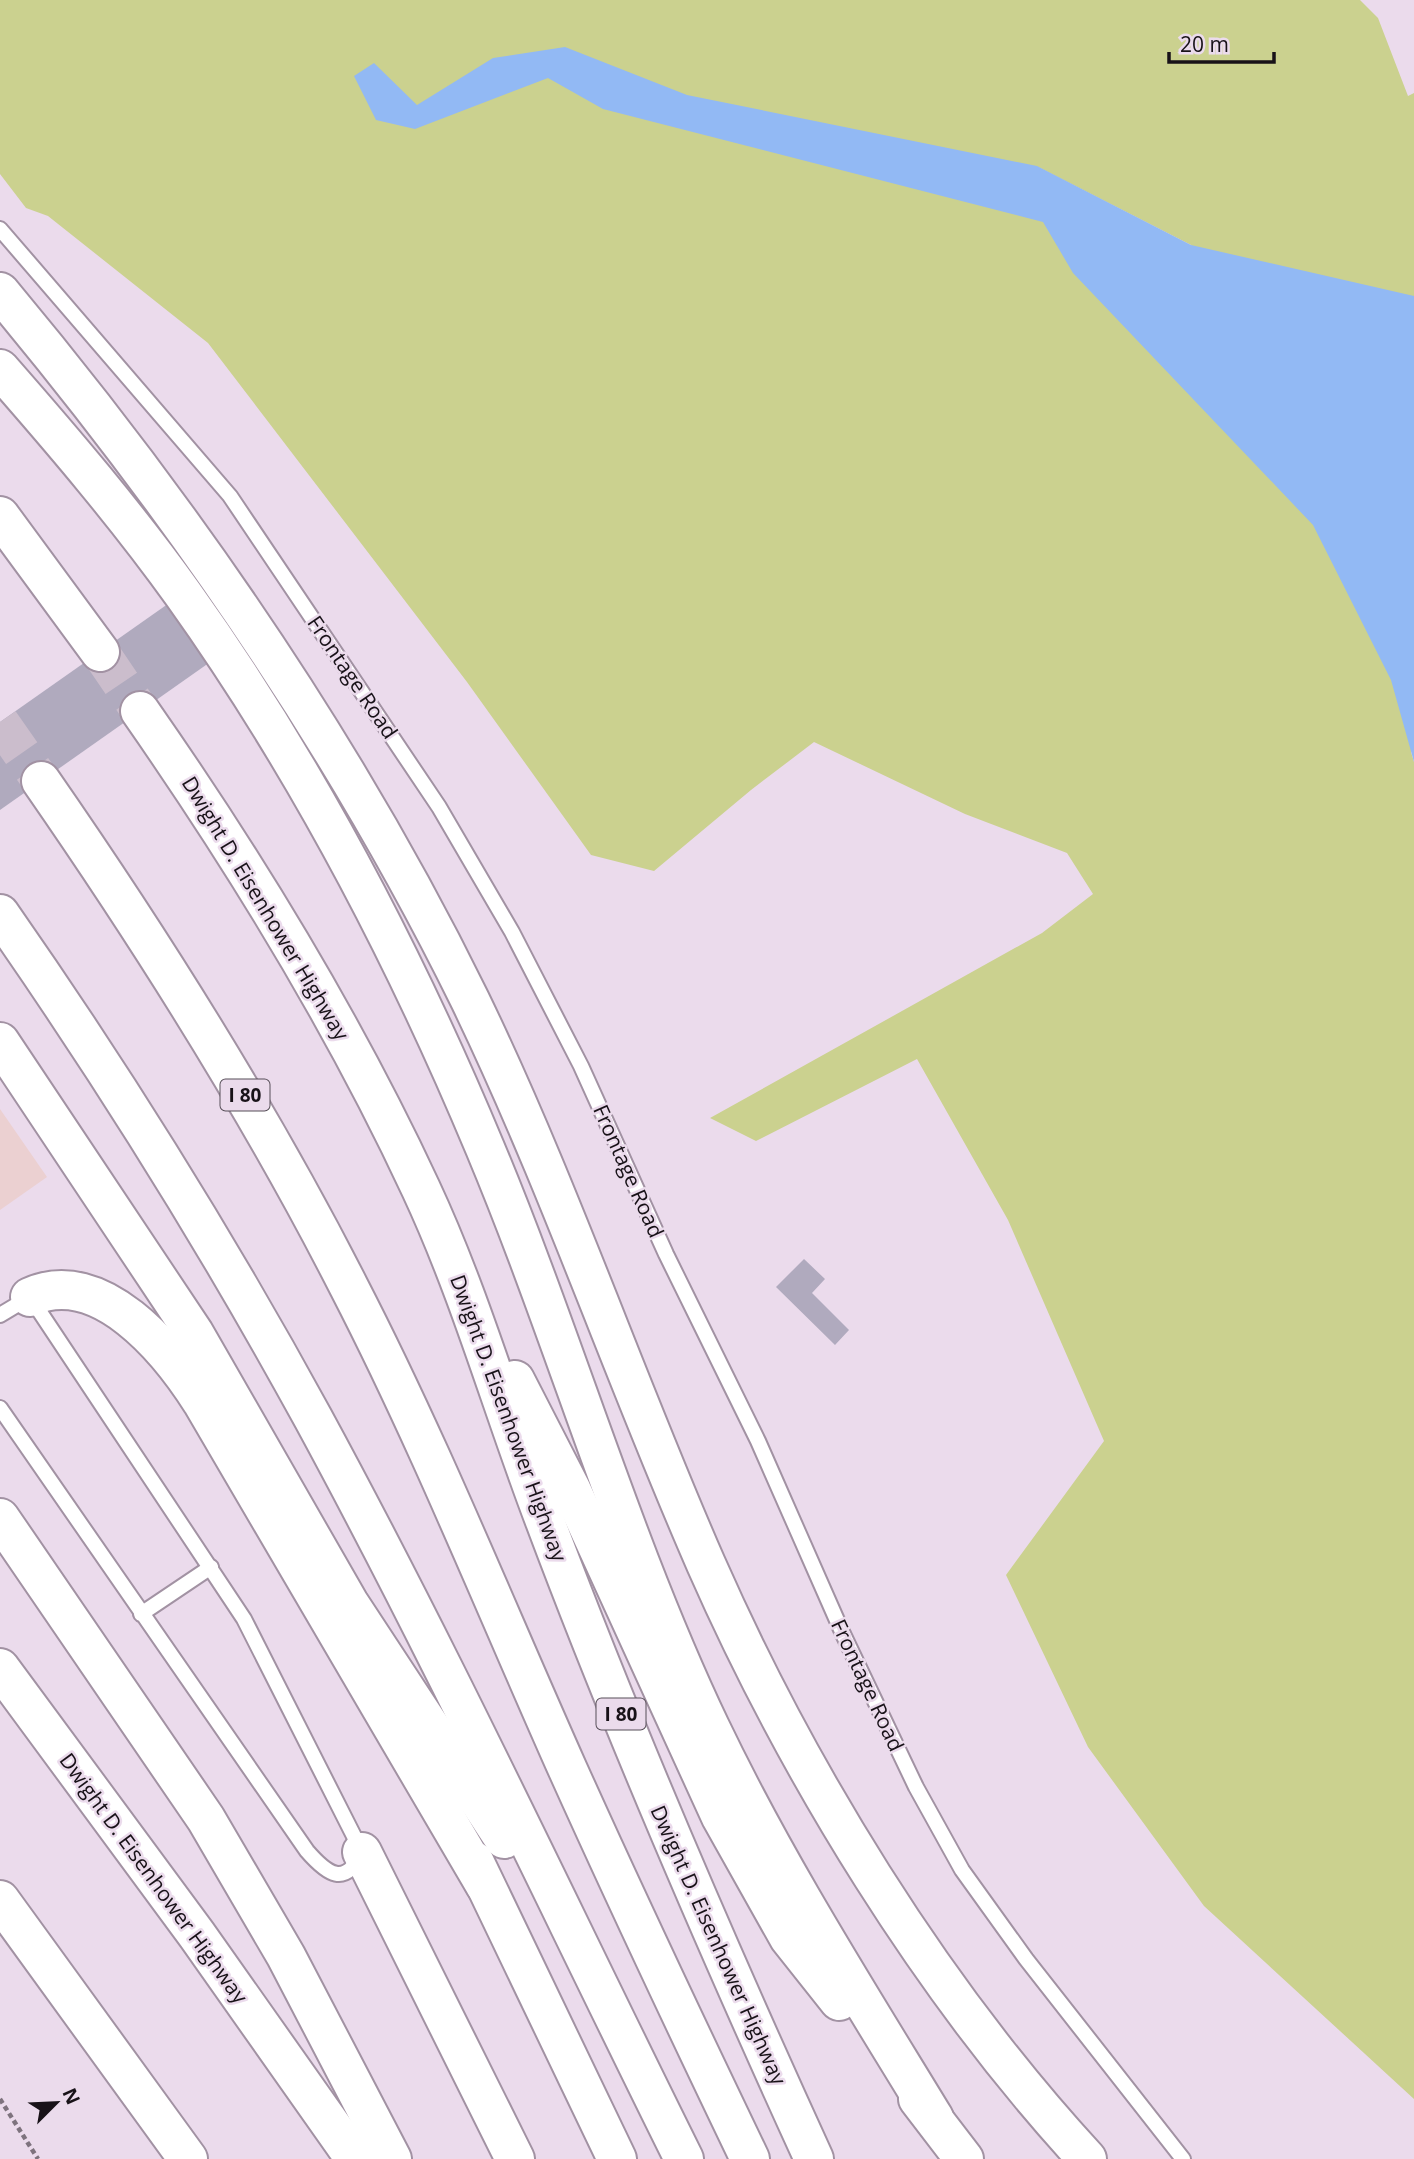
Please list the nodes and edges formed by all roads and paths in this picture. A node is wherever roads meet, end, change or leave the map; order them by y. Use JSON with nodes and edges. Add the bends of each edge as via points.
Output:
{"nodes":[{"id":1,"x":0,"y":229,"type":"edge"},
{"id":2,"x":0,"y":292,"type":"edge"},
{"id":3,"x":0,"y":369,"type":"edge"},
{"id":4,"x":0,"y":516,"type":"edge"},
{"id":5,"x":100,"y":652,"type":"tunnel mouth"},
{"id":6,"x":140,"y":711,"type":"tunnel mouth"},
{"id":7,"x":41,"y":781,"type":"tunnel mouth"},
{"id":8,"x":0,"y":914,"type":"edge"},
{"id":9,"x":0,"y":1042,"type":"edge"},
{"id":10,"x":452,"y":1260,"type":"junction"},
{"id":11,"x":15,"y":1306,"type":"edge"},
{"id":12,"x":0,"y":1408,"type":"edge"},
{"id":13,"x":0,"y":1518,"type":"edge"},
{"id":14,"x":211,"y":1567,"type":"junction"},
{"id":15,"x":329,"y":1568,"type":"junction"},
{"id":16,"x":141,"y":1614,"type":"junction"},
{"id":17,"x":0,"y":1668,"type":"edge"},
{"id":18,"x":362,"y":1852,"type":"junction"},
{"id":19,"x":485,"y":1885,"type":"junction"},
{"id":20,"x":0,"y":1900,"type":"edge"},
{"id":21,"x":596,"y":1982,"type":"junction"},
{"id":22,"x":0,"y":2099,"type":"edge"},
{"id":23,"x":933,"y":2118,"type":"junction"},
{"id":24,"x":1050,"y":2119,"type":"junction"},
{"id":25,"x":38,"y":2159,"type":"edge"},
{"id":26,"x":188,"y":2159,"type":"edge"},
{"id":27,"x":355,"y":2159,"type":"edge"},
{"id":28,"x":392,"y":2159,"type":"edge"},
{"id":29,"x":515,"y":2159,"type":"edge"},
{"id":30,"x":617,"y":2159,"type":"edge"},
{"id":31,"x":684,"y":2159,"type":"edge"},
{"id":32,"x":750,"y":2159,"type":"edge"},
{"id":33,"x":814,"y":2159,"type":"edge"},
{"id":34,"x":964,"y":2159,"type":"edge"},
{"id":35,"x":1076,"y":2159,"type":"edge"},
{"id":36,"x":1087,"y":2159,"type":"edge"},
{"id":37,"x":1183,"y":2159,"type":"edge"}],
"edges":[{"from":1,"to":37,"type":"lane","name":"Frontage Road","via":[[230,495],[439,807],[512,932],[581,1066],[922,1799],[962,1870],[1026,1959]]},
{"from":2,"to":24,"type":"highway","via":[[177,517],[270,652],[361,798],[435,932],[502,1069],[701,1553],[774,1703],[892,1905]]},
{"from":3,"to":23,"type":"highway","via":[[185,596],[273,730],[353,869],[425,1012],[486,1152],[650,1586],[709,1724],[778,1858]]},
{"from":4,"to":5,"type":"highway"},
{"from":6,"to":10,"type":"highway","name":"Dwight D. Eisenhower Highway","number":"I 80","via":[[215,819],[317,987],[389,1122]]},
{"from":7,"to":32,"type":"highway","number":"I 80","via":[[201,1021],[349,1287],[418,1428],[568,1771]]},
{"from":8,"to":21,"type":"highway","via":[[109,1072],[305,1404],[455,1689]]},
{"from":9,"to":15,"type":"highway","via":[[194,1333]]},
{"from":10,"to":23,"type":"highway","via":[[571,1489],[721,1817],[789,1938]]},
{"from":10,"to":33,"type":"highway","name":"Dwight D. Eisenhower Highway","number":"I 80","via":[[544,1519],[628,1732]]},
{"from":11,"to":14,"type":"lane"},
{"from":11,"to":19,"type":"highway","via":[[58,1288],[89,1295],[135,1322],[172,1358]]},
{"from":12,"to":16,"type":"lane"},
{"from":13,"to":28,"type":"highway","via":[[206,1819],[286,1956]]},
{"from":14,"to":16,"type":"lane"},
{"from":14,"to":18,"type":"lane","via":[[275,1674]]},
{"from":15,"to":19,"type":"highway"},
{"from":15,"to":21,"type":"highway"},
{"from":16,"to":18,"type":"lane","via":[[325,1872],[337,1875],[350,1870]]},
{"from":17,"to":27,"type":"highway","name":"Dwight D. Eisenhower Highway"},
{"from":18,"to":29,"type":"highway"},
{"from":19,"to":30,"type":"highway"},
{"from":20,"to":26,"type":"highway"},
{"from":21,"to":31,"type":"highway"},
{"from":22,"to":25,"type":"path"},
{"from":23,"to":34,"type":"highway"},
{"from":24,"to":35,"type":"highway"},
{"from":24,"to":36,"type":"highway"}]}
